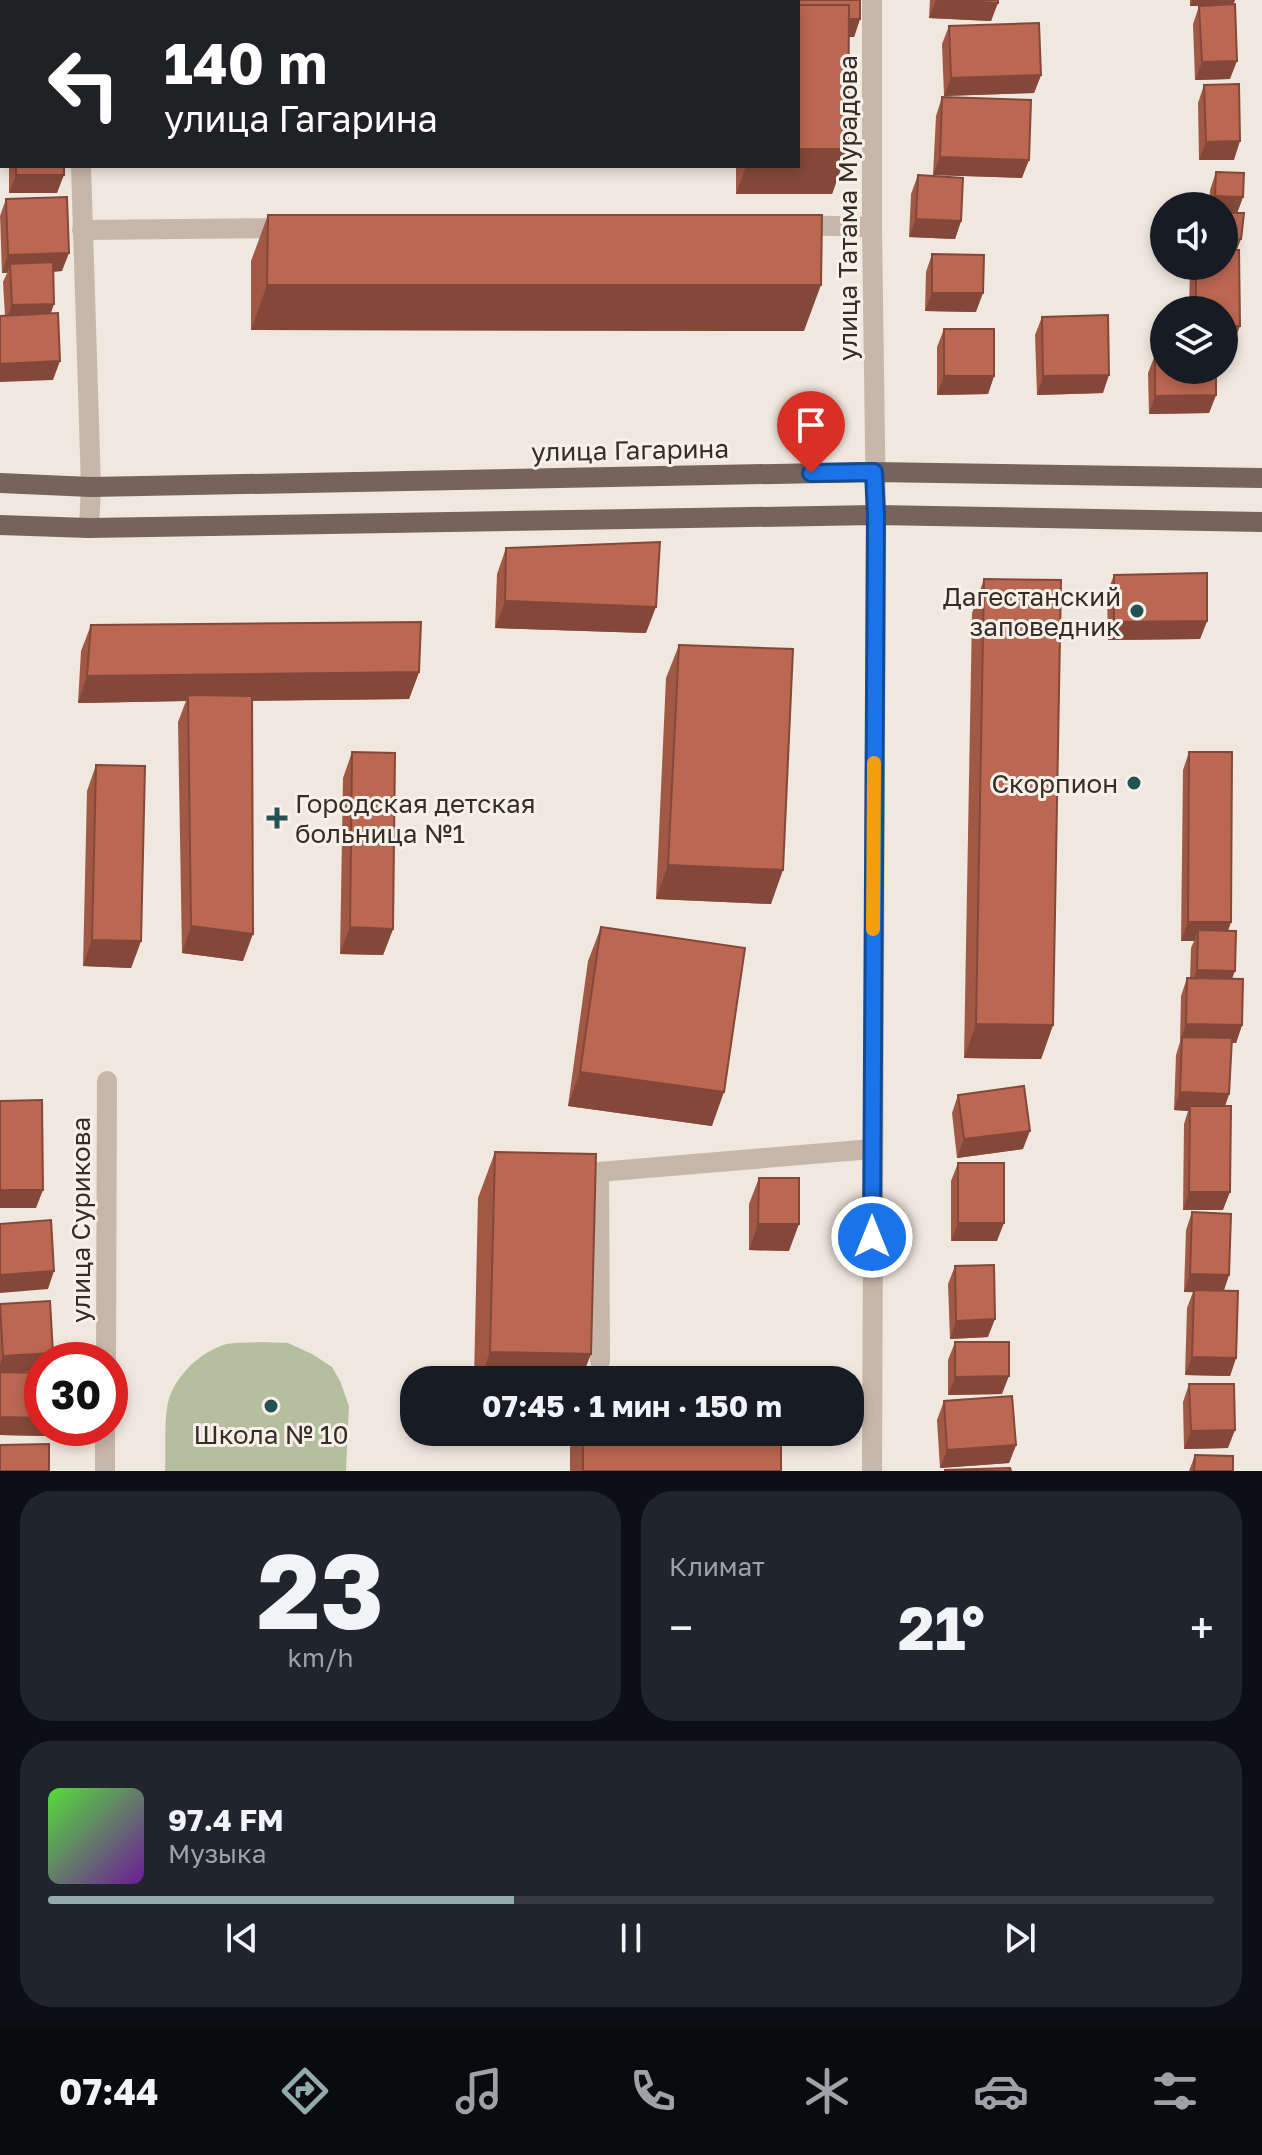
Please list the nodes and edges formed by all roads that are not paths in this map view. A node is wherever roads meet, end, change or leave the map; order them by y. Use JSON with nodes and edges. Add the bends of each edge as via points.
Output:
{"nodes":[{"id":1,"x":872,"y":0,"type":"edge"},
{"id":2,"x":81,"y":168,"type":"edge"},
{"id":3,"x":776,"y":224,"type":"edge"},
{"id":4,"x":872,"y":227,"type":"junction"},
{"id":5,"x":317,"y":228,"type":"edge"},
{"id":6,"x":82,"y":230,"type":"junction"},
{"id":7,"x":874,"y":472,"type":"junction"},
{"id":8,"x":1262,"y":478,"type":"edge"},
{"id":9,"x":0,"y":483,"type":"edge"},
{"id":10,"x":91,"y":487,"type":"junction"},
{"id":11,"x":876,"y":515,"type":"junction"},
{"id":12,"x":1262,"y":522,"type":"edge"},
{"id":13,"x":0,"y":525,"type":"edge"},
{"id":14,"x":89,"y":528,"type":"junction"},
{"id":15,"x":107,"y":1081,"type":"dead end"},
{"id":16,"x":872,"y":1149,"type":"junction"},
{"id":17,"x":106,"y":1342,"type":"edge"},
{"id":18,"x":600,"y":1361,"type":"dead end"},
{"id":19,"x":105,"y":1446,"type":"edge"},
{"id":20,"x":105,"y":1471,"type":"edge"},
{"id":21,"x":872,"y":1471,"type":"edge"}],
"edges":[{"from":1,"to":4,"type":"street","name":"улица Татама Мурадова"},
{"from":2,"to":6,"type":"street"},
{"from":3,"to":4,"type":"street"},
{"from":4,"to":7,"type":"street","name":"улица Татама Мурадова"},
{"from":5,"to":6,"type":"street"},
{"from":6,"to":10,"type":"street"},
{"from":7,"to":8,"type":"main road","name":"улица Гагарина"},
{"from":7,"to":10,"type":"main road","name":"улица Гагарина"},
{"from":7,"to":11,"type":"street","name":"улица Татама Мурадова"},
{"from":9,"to":10,"type":"main road","name":"улица Гагарина"},
{"from":10,"to":14,"type":"street"},
{"from":11,"to":12,"type":"main road"},
{"from":11,"to":14,"type":"main road"},
{"from":11,"to":16,"type":"street","name":"улица Татама Мурадова"},
{"from":13,"to":14,"type":"main road"},
{"from":15,"to":17,"type":"street","name":"улица Сурикова"},
{"from":16,"to":18,"type":"street","via":[[599,1172]]},
{"from":16,"to":21,"type":"street","name":"улица Татама Мурадова"},
{"from":19,"to":20,"type":"street"}]}
